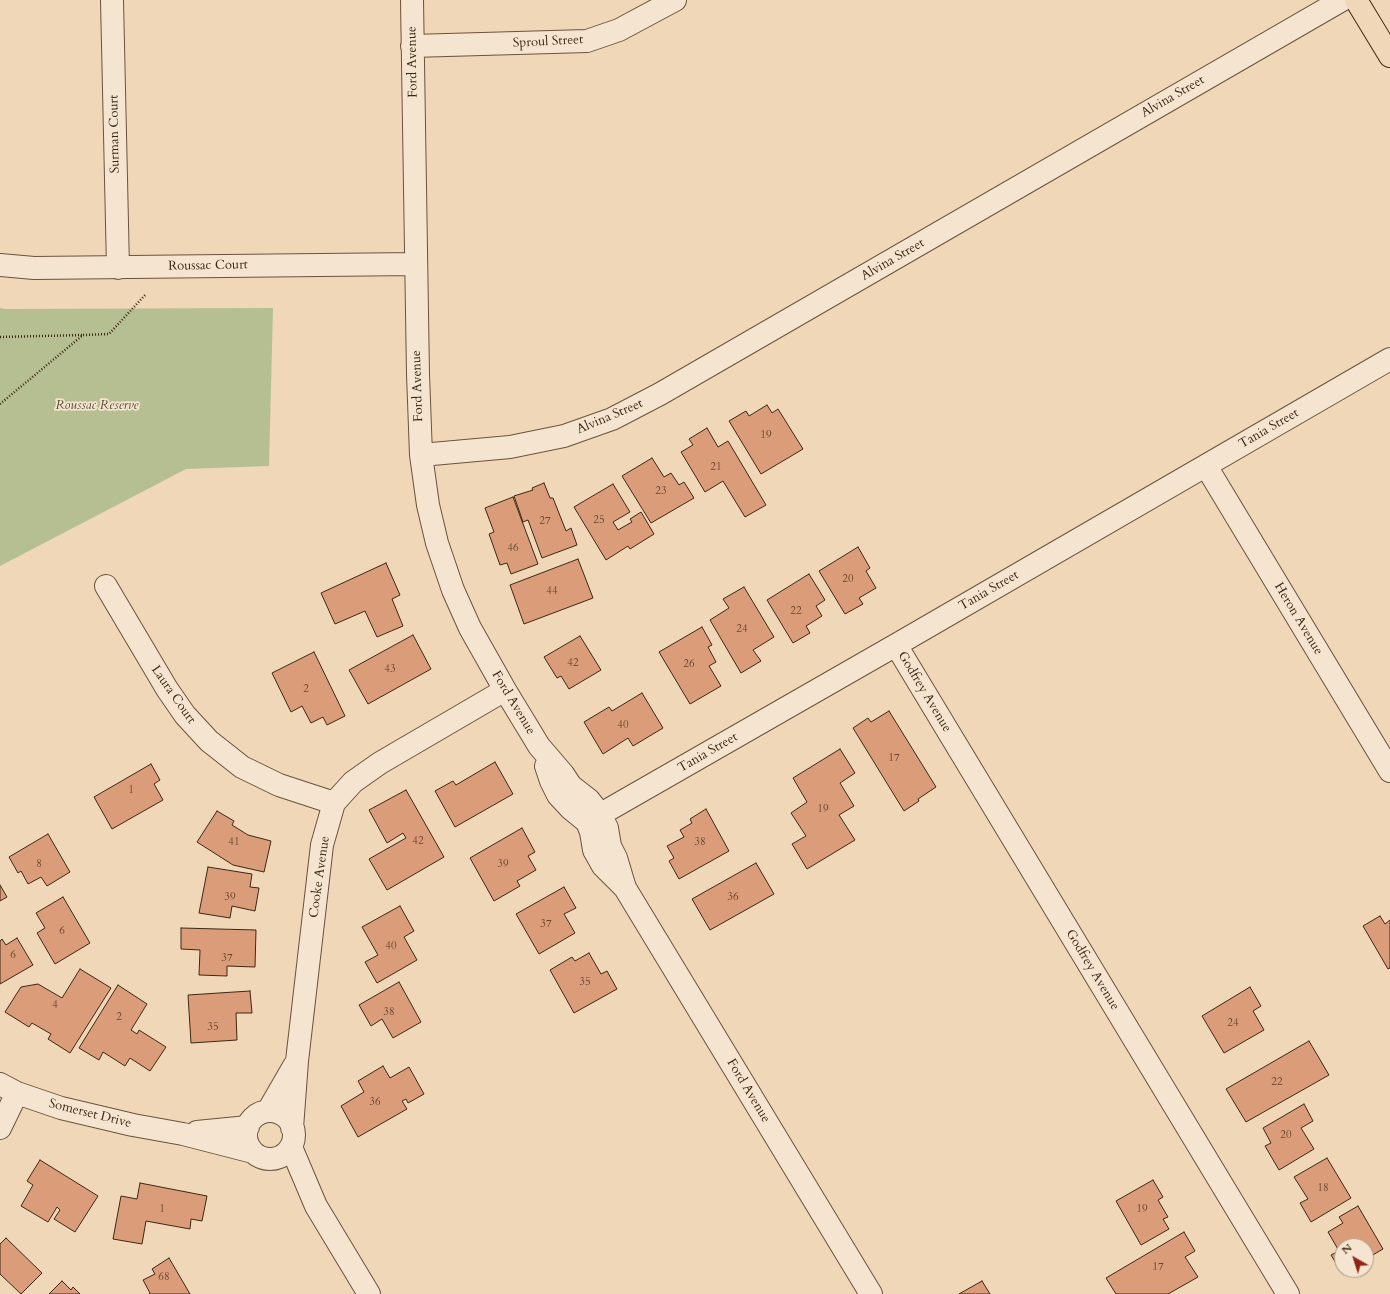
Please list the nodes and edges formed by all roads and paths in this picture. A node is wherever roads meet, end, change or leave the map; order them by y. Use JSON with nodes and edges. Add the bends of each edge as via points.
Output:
{"nodes":[{"id":1,"x":112,"y":0,"type":"edge"},
{"id":2,"x":412,"y":0,"type":"edge"},
{"id":3,"x":675,"y":0,"type":"edge"},
{"id":4,"x":1342,"y":0,"type":"edge"},
{"id":5,"x":1356,"y":0,"type":"edge"},
{"id":6,"x":412,"y":46,"type":"junction"},
{"id":7,"x":1390,"y":56,"type":"edge"},
{"id":8,"x":416,"y":264,"type":"junction"},
{"id":9,"x":0,"y":265,"type":"edge"},
{"id":10,"x":118,"y":268,"type":"junction"},
{"id":11,"x":146,"y":294,"type":"dead end"},
{"id":12,"x":83,"y":335,"type":"junction"},
{"id":13,"x":0,"y":337,"type":"edge"},
{"id":14,"x":1390,"y":359,"type":"edge"},
{"id":15,"x":0,"y":404,"type":"edge"},
{"id":16,"x":421,"y":455,"type":"junction"},
{"id":17,"x":1206,"y":466,"type":"junction"},
{"id":18,"x":106,"y":586,"type":"dead end"},
{"id":19,"x":896,"y":645,"type":"junction"},
{"id":20,"x":505,"y":690,"type":"junction"},
{"id":21,"x":1390,"y":771,"type":"edge"},
{"id":22,"x":334,"y":803,"type":"junction"},
{"id":23,"x":593,"y":818,"type":"junction"},
{"id":24,"x":297,"y":1061,"type":"junction"},
{"id":25,"x":8,"y":1088,"type":"edge"},
{"id":26,"x":268,"y":1111,"type":"junction"},
{"id":27,"x":248,"y":1127,"type":"junction"},
{"id":28,"x":0,"y":1128,"type":"edge"},
{"id":29,"x":184,"y":1134,"type":"junction"},
{"id":30,"x":286,"y":1144,"type":"junction"},
{"id":31,"x":253,"y":1152,"type":"junction"},
{"id":32,"x":369,"y":1294,"type":"edge"},
{"id":33,"x":871,"y":1294,"type":"edge"},
{"id":34,"x":1288,"y":1294,"type":"edge"}],
"edges":[{"from":1,"to":10,"type":"street","name":"Surman Court"},
{"from":2,"to":6,"type":"street","name":"Ford Avenue"},
{"from":3,"to":6,"type":"street","name":"Sproul Street","via":[[619,30],[587,41]]},
{"from":4,"to":16,"type":"street","name":"Alvina Street","via":[[660,394],[612,419],[564,436],[510,447]]},
{"from":5,"to":7,"type":"main road"},
{"from":6,"to":8,"type":"street","name":"Ford Avenue"},
{"from":8,"to":10,"type":"street","name":"Roussac Court"},
{"from":8,"to":16,"type":"street","name":"Ford Avenue"},
{"from":9,"to":10,"type":"street","name":"Roussac Court","via":[[34,268]]},
{"from":11,"to":12,"type":"path","via":[[110,334]]},
{"from":12,"to":13,"type":"path"},
{"from":12,"to":15,"type":"path"},
{"from":14,"to":17,"type":"street","name":"Tania Street"},
{"from":16,"to":20,"type":"street","name":"Ford Avenue","via":[[428,505],[437,543],[453,590],[470,628]]},
{"from":17,"to":19,"type":"street","name":"Tania Street"},
{"from":17,"to":21,"type":"street","name":"Heron Avenue"},
{"from":18,"to":22,"type":"street","name":"Laura Court","via":[[170,694],[185,716],[209,741],[242,767],[278,784]]},
{"from":19,"to":23,"type":"street","name":"Tania Street"},
{"from":19,"to":34,"type":"street","name":"Godfrey Avenue"},
{"from":20,"to":22,"type":"street","name":"Cooke Avenue","via":[[380,763],[353,782]]},
{"from":20,"to":23,"type":"street","name":"Ford Avenue","via":[[539,746],[558,794],[571,809]]},
{"from":22,"to":24,"type":"street","name":"Cooke Avenue","via":[[322,845]]},
{"from":23,"to":33,"type":"street","name":"Ford Avenue","via":[[590,832],[594,850],[603,866],[625,888]]},
{"from":24,"to":26,"type":"street","name":"Cooke Avenue"},
{"from":24,"to":30,"type":"street","name":"Cooke Avenue"},
{"from":25,"to":28,"type":"street"},
{"from":25,"to":29,"type":"street","name":"Somerset Drive","via":[[61,1108]]},
{"from":26,"to":27,"type":"street","via":[[256,1116]]},
{"from":26,"to":30,"type":"street","via":[[276,1112],[289,1120]]},
{"from":27,"to":29,"type":"street","name":"Somerset Drive"},
{"from":27,"to":31,"type":"street","via":[[246,1140]]},
{"from":29,"to":31,"type":"street","name":"Somerset Drive"},
{"from":30,"to":31,"type":"street","via":[[266,1159]]},
{"from":30,"to":32,"type":"street","via":[[316,1206]]}]}
